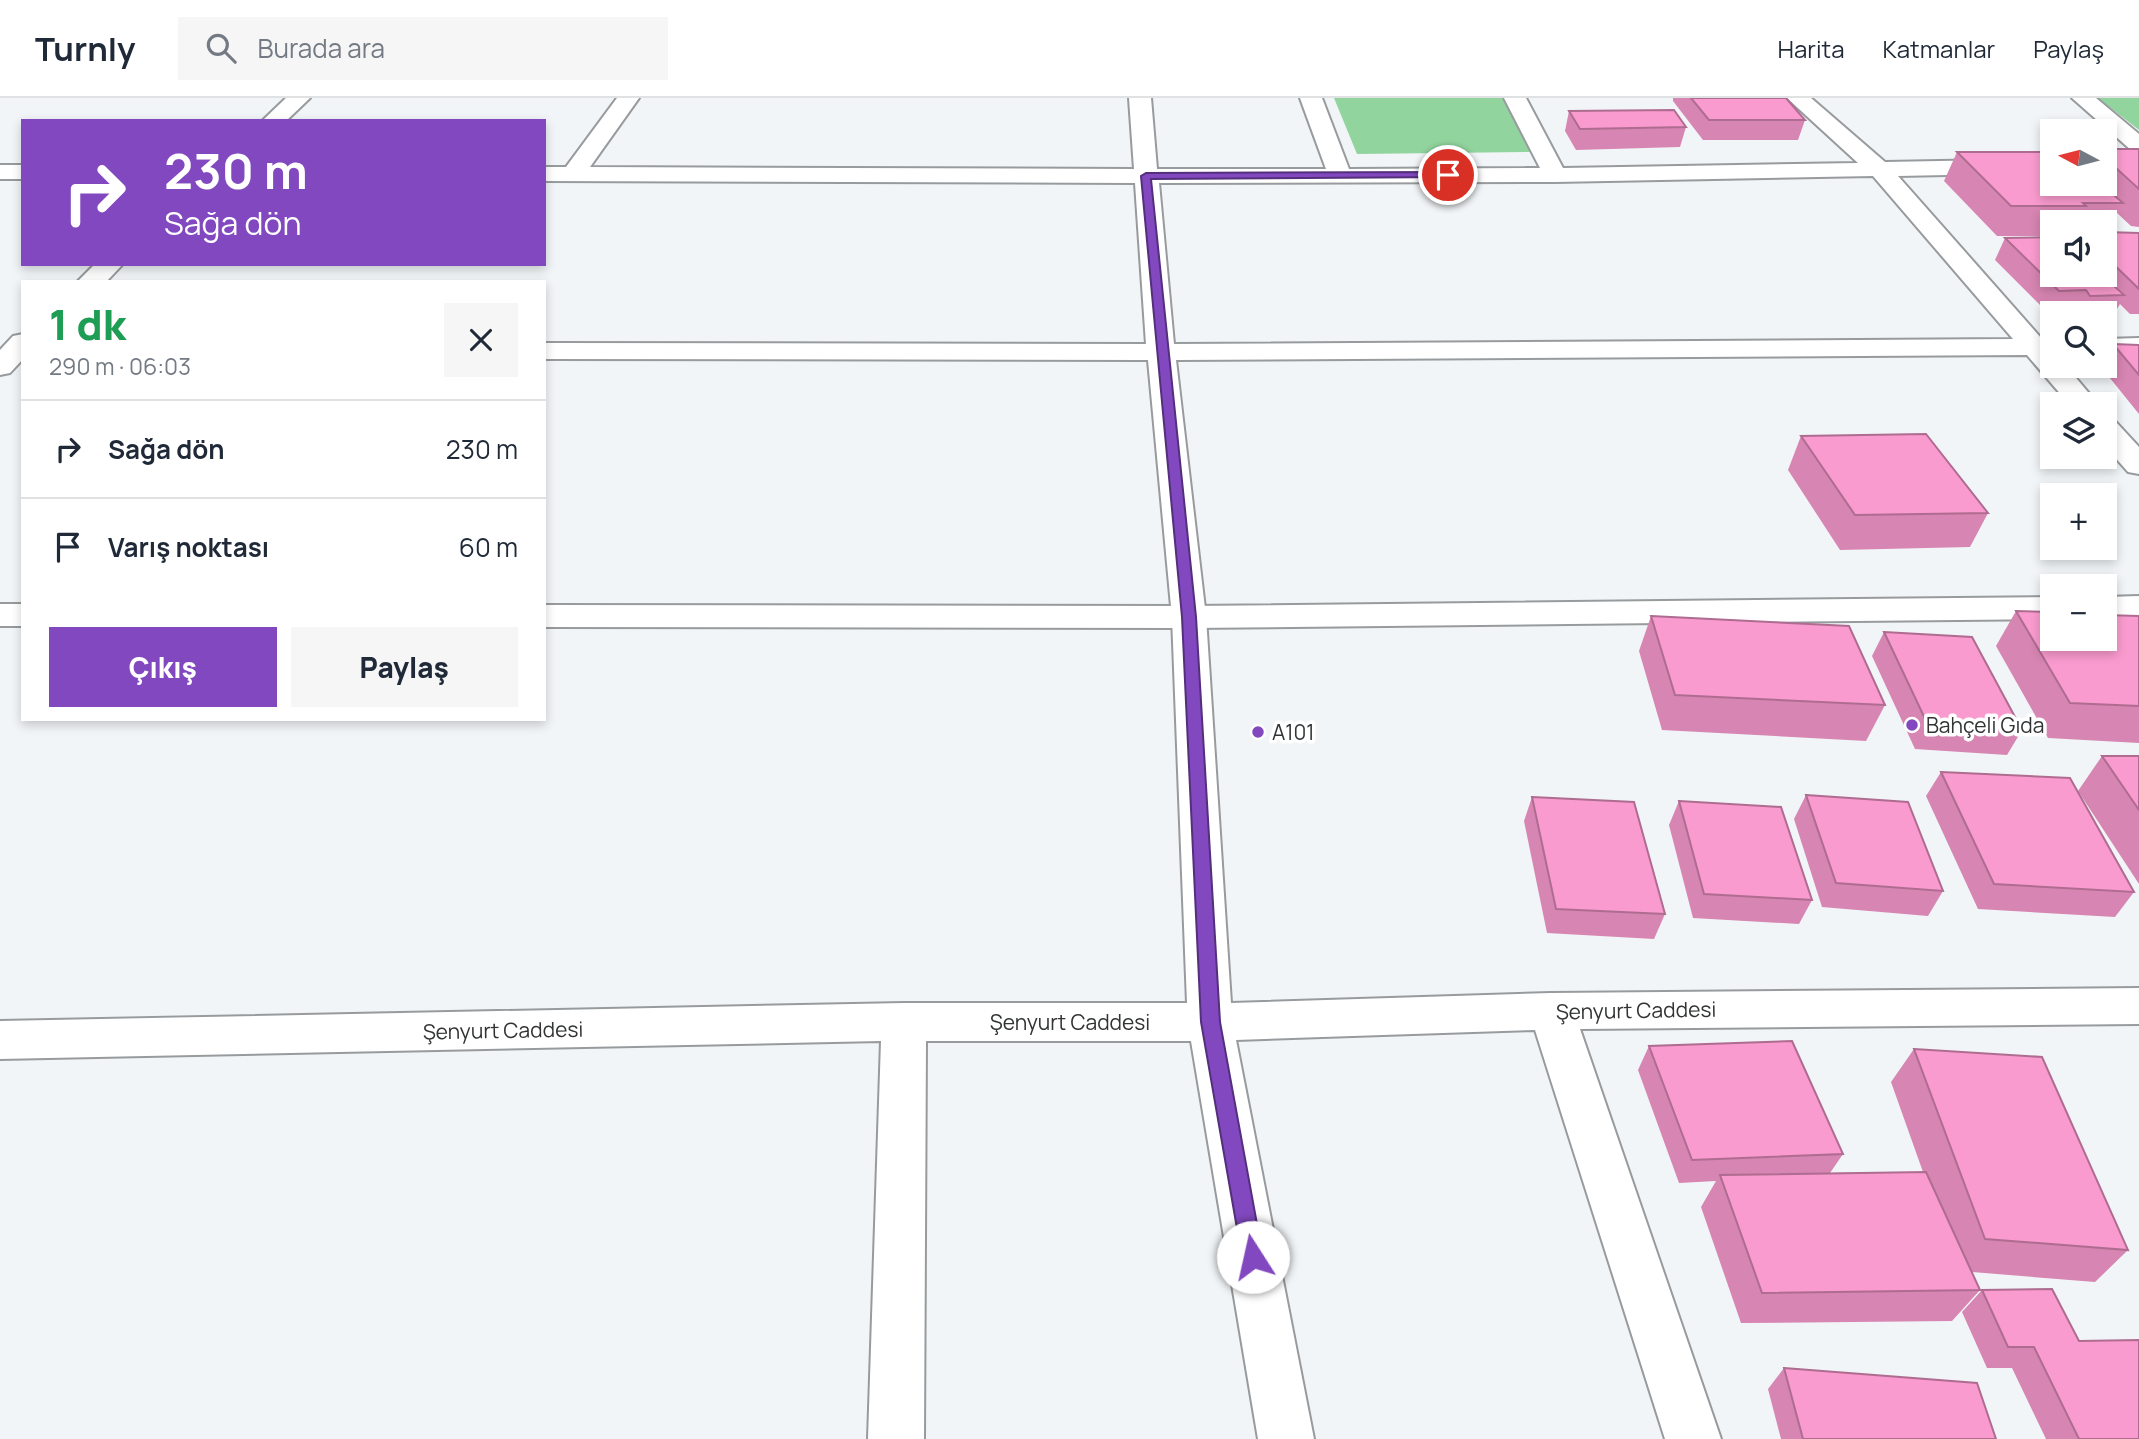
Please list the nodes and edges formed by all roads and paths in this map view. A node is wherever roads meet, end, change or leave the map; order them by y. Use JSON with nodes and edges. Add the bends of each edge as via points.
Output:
{"nodes":[{"id":1,"x":299,"y":98,"type":"edge"},
{"id":2,"x":628,"y":98,"type":"edge"},
{"id":3,"x":1140,"y":98,"type":"edge"},
{"id":4,"x":1311,"y":98,"type":"edge"},
{"id":5,"x":1515,"y":98,"type":"edge"},
{"id":6,"x":1798,"y":98,"type":"edge"},
{"id":7,"x":2083,"y":98,"type":"edge"},
{"id":8,"x":275,"y":119,"type":"edge"},
{"id":9,"x":2135,"y":158,"type":"edge"},
{"id":10,"x":2040,"y":166,"type":"edge"},
{"id":11,"x":1880,"y":170,"type":"junction"},
{"id":12,"x":0,"y":172,"type":"edge"},
{"id":13,"x":21,"y":172,"type":"edge"},
{"id":14,"x":546,"y":174,"type":"edge"},
{"id":15,"x":573,"y":174,"type":"junction"},
{"id":16,"x":1555,"y":175,"type":"junction"},
{"id":17,"x":1146,"y":176,"type":"junction"},
{"id":18,"x":1340,"y":176,"type":"junction"},
{"id":19,"x":108,"y":266,"type":"edge"},
{"id":20,"x":92,"y":280,"type":"edge"},
{"id":21,"x":2040,"y":344,"type":"edge"},
{"id":22,"x":2139,"y":346,"type":"edge"},
{"id":23,"x":2040,"y":347,"type":"edge"},
{"id":24,"x":2117,"y":347,"type":"edge"},
{"id":25,"x":546,"y":351,"type":"edge"},
{"id":26,"x":1161,"y":352,"type":"junction"},
{"id":27,"x":2117,"y":441,"type":"edge"},
{"id":28,"x":2139,"y":465,"type":"edge"},
{"id":29,"x":2139,"y":607,"type":"edge"},
{"id":30,"x":2040,"y":608,"type":"edge"},
{"id":31,"x":2117,"y":608,"type":"edge"},
{"id":32,"x":0,"y":615,"type":"edge"},
{"id":33,"x":21,"y":615,"type":"edge"},
{"id":34,"x":546,"y":616,"type":"edge"},
{"id":35,"x":1189,"y":617,"type":"junction"},
{"id":36,"x":2139,"y":1006,"type":"edge"},
{"id":37,"x":1551,"y":1011,"type":"junction"},
{"id":38,"x":904,"y":1022,"type":"junction"},
{"id":39,"x":1210,"y":1022,"type":"junction"},
{"id":40,"x":0,"y":1040,"type":"edge"},
{"id":41,"x":896,"y":1439,"type":"edge"},
{"id":42,"x":1286,"y":1439,"type":"edge"},
{"id":43,"x":1693,"y":1439,"type":"edge"}],
"edges":[{"from":1,"to":8,"type":"street"},
{"from":2,"to":15,"type":"street"},
{"from":3,"to":17,"type":"street"},
{"from":4,"to":18,"type":"street"},
{"from":5,"to":16,"type":"street"},
{"from":6,"to":11,"type":"street"},
{"from":7,"to":9,"type":"street"},
{"from":10,"to":11,"type":"street"},
{"from":11,"to":16,"type":"street"},
{"from":11,"to":21,"type":"street"},
{"from":12,"to":13,"type":"street"},
{"from":14,"to":15,"type":"street"},
{"from":15,"to":17,"type":"street"},
{"from":16,"to":18,"type":"street"},
{"from":17,"to":18,"type":"street"},
{"from":17,"to":26,"type":"street"},
{"from":19,"to":20,"type":"street"},
{"from":22,"to":24,"type":"street"},
{"from":23,"to":26,"type":"street"},
{"from":25,"to":26,"type":"street"},
{"from":26,"to":35,"type":"street"},
{"from":27,"to":28,"type":"street"},
{"from":29,"to":31,"type":"street"},
{"from":30,"to":35,"type":"street"},
{"from":32,"to":33,"type":"street"},
{"from":34,"to":35,"type":"street"},
{"from":35,"to":39,"type":"street"},
{"from":36,"to":37,"type":"street","name":"Şenyurt Caddesi"},
{"from":37,"to":39,"type":"street","name":"Şenyurt Caddesi"},
{"from":37,"to":43,"type":"street"},
{"from":38,"to":39,"type":"street","name":"Şenyurt Caddesi"},
{"from":38,"to":40,"type":"street","name":"Şenyurt Caddesi"},
{"from":38,"to":41,"type":"street"},
{"from":39,"to":42,"type":"street"}]}
